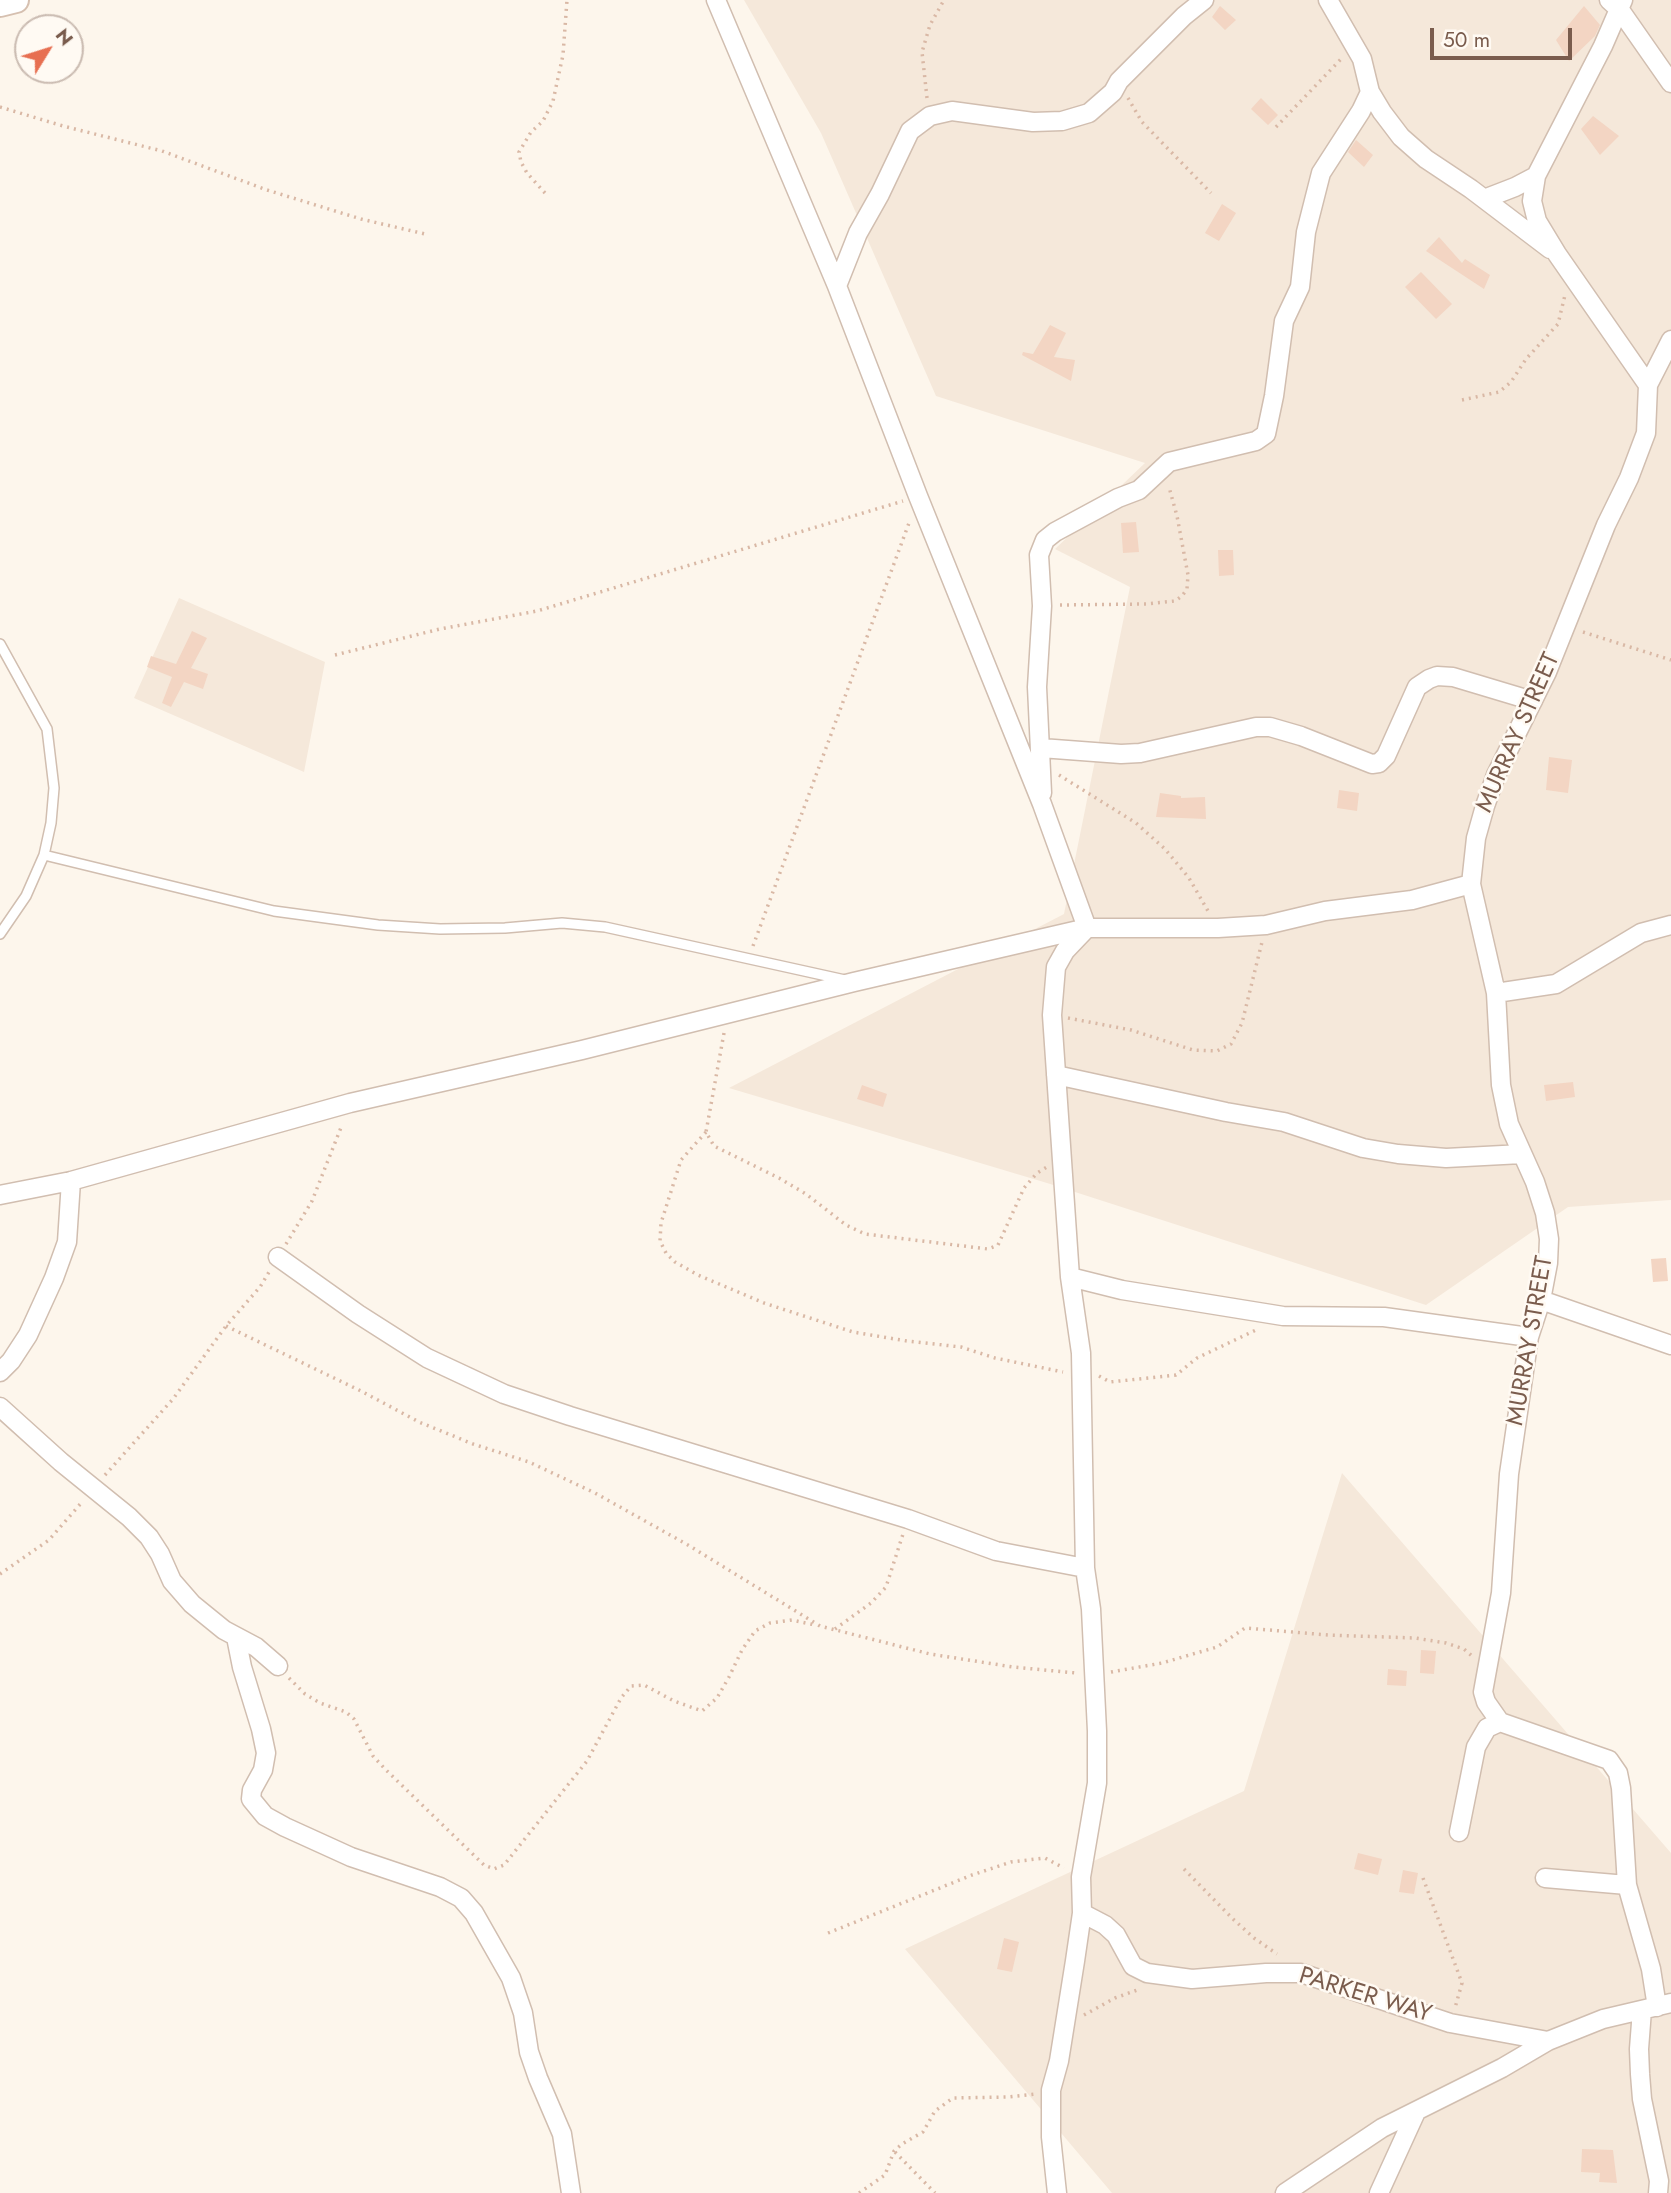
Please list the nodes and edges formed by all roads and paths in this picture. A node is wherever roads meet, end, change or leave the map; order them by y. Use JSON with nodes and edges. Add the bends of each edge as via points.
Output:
{"nodes":[{"id":1,"x":16,"y":0,"type":"edge"},
{"id":2,"x":567,"y":0,"type":"edge"},
{"id":3,"x":716,"y":0,"type":"edge"},
{"id":4,"x":944,"y":0,"type":"edge"},
{"id":5,"x":1204,"y":0,"type":"edge"},
{"id":6,"x":1328,"y":0,"type":"edge"},
{"id":7,"x":1617,"y":3,"type":"edge"},
{"id":8,"x":0,"y":4,"type":"edge"},
{"id":9,"x":1353,"y":41,"type":"junction"},
{"id":10,"x":1119,"y":81,"type":"junction"},
{"id":11,"x":1671,"y":83,"type":"edge"},
{"id":12,"x":1370,"y":92,"type":"junction"},
{"id":13,"x":0,"y":107,"type":"edge"},
{"id":14,"x":930,"y":116,"type":"junction"},
{"id":15,"x":1276,"y":127,"type":"dead end"},
{"id":16,"x":1536,"y":176,"type":"junction"},
{"id":17,"x":1211,"y":193,"type":"dead end"},
{"id":18,"x":545,"y":194,"type":"dead end"},
{"id":19,"x":1484,"y":199,"type":"junction"},
{"id":20,"x":425,"y":234,"type":"dead end"},
{"id":21,"x":1557,"y":254,"type":"junction"},
{"id":22,"x":1570,"y":275,"type":"junction"},
{"id":23,"x":837,"y":286,"type":"junction"},
{"id":24,"x":1671,"y":340,"type":"edge"},
{"id":25,"x":1648,"y":386,"type":"junction"},
{"id":26,"x":1462,"y":400,"type":"dead end"},
{"id":27,"x":1158,"y":470,"type":"junction"},
{"id":28,"x":918,"y":496,"type":"junction"},
{"id":29,"x":1042,"y":606,"type":"junction"},
{"id":30,"x":1565,"y":626,"type":"junction"},
{"id":31,"x":0,"y":644,"type":"edge"},
{"id":32,"x":335,"y":655,"type":"dead end"},
{"id":33,"x":1671,"y":660,"type":"edge"},
{"id":34,"x":1533,"y":701,"type":"junction"},
{"id":35,"x":1042,"y":756,"type":"junction"},
{"id":36,"x":1042,"y":804,"type":"junction"},
{"id":37,"x":44,"y":855,"type":"junction"},
{"id":38,"x":1471,"y":884,"type":"junction"},
{"id":39,"x":1266,"y":925,"type":"junction"},
{"id":40,"x":1671,"y":925,"type":"edge"},
{"id":41,"x":1218,"y":928,"type":"junction"},
{"id":42,"x":1087,"y":929,"type":"junction"},
{"id":43,"x":0,"y":934,"type":"edge"},
{"id":44,"x":749,"y":958,"type":"junction"},
{"id":45,"x":854,"y":982,"type":"junction"},
{"id":46,"x":1496,"y":993,"type":"junction"},
{"id":47,"x":1052,"y":1015,"type":"junction"},
{"id":48,"x":727,"y":1016,"type":"junction"},
{"id":49,"x":1056,"y":1075,"type":"junction"},
{"id":50,"x":350,"y":1103,"type":"junction"},
{"id":51,"x":706,"y":1132,"type":"junction"},
{"id":52,"x":1522,"y":1154,"type":"junction"},
{"id":53,"x":1061,"y":1160,"type":"junction"},
{"id":54,"x":71,"y":1181,"type":"junction"},
{"id":55,"x":0,"y":1195,"type":"edge"},
{"id":56,"x":278,"y":1257,"type":"junction"},
{"id":57,"x":1070,"y":1277,"type":"junction"},
{"id":58,"x":1541,"y":1300,"type":"junction"},
{"id":59,"x":1283,"y":1317,"type":"junction"},
{"id":60,"x":226,"y":1326,"type":"junction"},
{"id":61,"x":1529,"y":1337,"type":"junction"},
{"id":62,"x":1671,"y":1345,"type":"edge"},
{"id":63,"x":1081,"y":1353,"type":"junction"},
{"id":64,"x":0,"y":1372,"type":"edge"},
{"id":65,"x":1082,"y":1376,"type":"junction"},
{"id":66,"x":0,"y":1407,"type":"edge"},
{"id":67,"x":93,"y":1489,"type":"junction"},
{"id":68,"x":908,"y":1519,"type":"junction"},
{"id":69,"x":1084,"y":1568,"type":"junction"},
{"id":70,"x":0,"y":1574,"type":"edge"},
{"id":71,"x":820,"y":1626,"type":"junction"},
{"id":72,"x":834,"y":1629,"type":"junction"},
{"id":73,"x":236,"y":1637,"type":"junction"},
{"id":74,"x":278,"y":1666,"type":"joint"},
{"id":75,"x":1486,"y":1669,"type":"junction"},
{"id":76,"x":1096,"y":1675,"type":"junction"},
{"id":77,"x":1500,"y":1722,"type":"junction"},
{"id":78,"x":1459,"y":1832,"type":"dead end"},
{"id":79,"x":1184,"y":1869,"type":"dead end"},
{"id":80,"x":1081,"y":1877,"type":"junction"},
{"id":81,"x":1423,"y":1878,"type":"dead end"},
{"id":82,"x":1545,"y":1878,"type":"dead end"},
{"id":83,"x":1627,"y":1885,"type":"junction"},
{"id":84,"x":1082,"y":1913,"type":"junction"},
{"id":85,"x":828,"y":1933,"type":"dead end"},
{"id":86,"x":1301,"y":1973,"type":"junction"},
{"id":87,"x":1173,"y":1977,"type":"junction"},
{"id":88,"x":1657,"y":2007,"type":"edge"},
{"id":89,"x":1065,"y":2022,"type":"junction"},
{"id":90,"x":1450,"y":2023,"type":"junction"},
{"id":91,"x":1548,"y":2041,"type":"junction"},
{"id":92,"x":1051,"y":2090,"type":"junction"},
{"id":93,"x":1416,"y":2112,"type":"junction"},
{"id":94,"x":894,"y":2151,"type":"junction"},
{"id":95,"x":1661,"y":2189,"type":"edge"},
{"id":96,"x":571,"y":2193,"type":"edge"},
{"id":97,"x":859,"y":2193,"type":"edge"},
{"id":98,"x":935,"y":2193,"type":"edge"},
{"id":99,"x":1057,"y":2193,"type":"edge"},
{"id":100,"x":1286,"y":2193,"type":"edge"},
{"id":101,"x":1379,"y":2193,"type":"edge"}],
"edges":[{"from":1,"to":8,"type":"street"},
{"from":2,"to":18,"type":"path","via":[[564,55],[553,101],[519,152],[527,173]]},
{"from":3,"to":23,"type":"street"},
{"from":4,"to":14,"type":"path","via":[[922,52]]},
{"from":5,"to":10,"type":"street"},
{"from":6,"to":9,"type":"street"},
{"from":7,"to":11,"type":"street"},
{"from":7,"to":16,"type":"street"},
{"from":9,"to":12,"type":"street"},
{"from":9,"to":15,"type":"path"},
{"from":10,"to":14,"type":"street","via":[[1089,113],[1062,121],[951,111]]},
{"from":10,"to":17,"type":"path","via":[[1137,117]]},
{"from":12,"to":19,"type":"street","via":[[1411,148]]},
{"from":12,"to":27,"type":"street","via":[[1321,173],[1306,232],[1300,287],[1284,321],[1266,434],[1255,441],[1169,462]]},
{"from":13,"to":20,"type":"path","via":[[162,151],[267,191]]},
{"from":14,"to":23,"type":"street","via":[[910,131],[858,233]]},
{"from":16,"to":19,"type":"street"},
{"from":16,"to":21,"type":"street","via":[[1532,201],[1537,221]]},
{"from":19,"to":21,"type":"street"},
{"from":21,"to":22,"type":"street"},
{"from":22,"to":25,"type":"street"},
{"from":22,"to":26,"type":"path","via":[[1558,324],[1511,382],[1499,392]]},
{"from":23,"to":28,"type":"street"},
{"from":24,"to":25,"type":"street","name":"MURRAY STREET"},
{"from":25,"to":30,"type":"street","name":"MURRAY STREET","via":[[1646,433]]},
{"from":27,"to":29,"type":"street","via":[[1139,489],[1045,540],[1038,555]]},
{"from":27,"to":29,"type":"path","via":[[1177,516],[1188,575],[1182,596],[1146,604]]},
{"from":28,"to":32,"type":"path","via":[[537,611]]},
{"from":28,"to":36,"type":"street"},
{"from":28,"to":44,"type":"path"},
{"from":29,"to":35,"type":"street","via":[[1037,687]]},
{"from":30,"to":33,"type":"path"},
{"from":30,"to":34,"type":"street","name":"MURRAY STREET"},
{"from":31,"to":37,"type":"lane","via":[[47,729],[54,788]]},
{"from":34,"to":35,"type":"street","via":[[1452,677],[1429,679],[1417,687],[1386,756],[1372,764],[1270,727],[1140,753]]},
{"from":34,"to":38,"type":"street","name":"MURRAY STREET","via":[[1485,806]]},
{"from":35,"to":36,"type":"street"},
{"from":35,"to":41,"type":"path","via":[[1165,849],[1189,878]]},
{"from":36,"to":42,"type":"street"},
{"from":37,"to":43,"type":"lane","via":[[26,896]]},
{"from":37,"to":44,"type":"lane","via":[[274,911],[440,929],[562,923],[605,927]]},
{"from":38,"to":39,"type":"street","via":[[1412,900],[1325,911]]},
{"from":38,"to":46,"type":"street","name":"MURRAY STREET"},
{"from":39,"to":41,"type":"street"},
{"from":39,"to":47,"type":"path","via":[[1242,1023],[1231,1044],[1217,1051],[1193,1050],[1131,1030]]},
{"from":40,"to":46,"type":"street","via":[[1641,933],[1556,984]]},
{"from":41,"to":42,"type":"street"},
{"from":42,"to":45,"type":"street"},
{"from":42,"to":47,"type":"street","via":[[1056,967]]},
{"from":44,"to":45,"type":"lane"},
{"from":45,"to":48,"type":"street"},
{"from":46,"to":52,"type":"street","name":"MURRAY STREET","via":[[1501,1085],[1509,1124]]},
{"from":47,"to":49,"type":"street"},
{"from":48,"to":50,"type":"street"},
{"from":48,"to":51,"type":"path"},
{"from":49,"to":52,"type":"street","via":[[1284,1122],[1375,1150],[1446,1158]]},
{"from":49,"to":53,"type":"street"},
{"from":50,"to":54,"type":"street"},
{"from":50,"to":56,"type":"path","via":[[312,1201]]},
{"from":51,"to":53,"type":"path","via":[[713,1146],[806,1194],[846,1226],[865,1234],[978,1249],[998,1245],[1029,1180]]},
{"from":51,"to":65,"type":"path","via":[[681,1160],[660,1223],[660,1241],[675,1262],[764,1303],[853,1332],[961,1347]]},
{"from":52,"to":58,"type":"street","name":"MURRAY STREET","via":[[1545,1213],[1549,1239]]},
{"from":53,"to":57,"type":"street"},
{"from":54,"to":55,"type":"street"},
{"from":54,"to":64,"type":"street","via":[[67,1242],[54,1278],[28,1335]]},
{"from":56,"to":60,"type":"path","via":[[260,1287]]},
{"from":56,"to":68,"type":"street","via":[[427,1358],[505,1394]]},
{"from":57,"to":59,"type":"street"},
{"from":57,"to":63,"type":"street"},
{"from":58,"to":61,"type":"street","name":"MURRAY STREET"},
{"from":58,"to":62,"type":"street"},
{"from":59,"to":61,"type":"street","via":[[1384,1317]]},
{"from":59,"to":63,"type":"path","via":[[1164,1378],[1110,1382],[1096,1373]]},
{"from":60,"to":67,"type":"path","via":[[173,1399]]},
{"from":60,"to":71,"type":"path","via":[[419,1422],[529,1462],[595,1493]]},
{"from":61,"to":75,"type":"street","name":"MURRAY STREET","via":[[1509,1474],[1502,1592]]},
{"from":63,"to":65,"type":"street"},
{"from":65,"to":69,"type":"street"},
{"from":66,"to":67,"type":"street"},
{"from":67,"to":70,"type":"path","via":[[49,1540]]},
{"from":67,"to":73,"type":"street","via":[[149,1537],[181,1592]]},
{"from":68,"to":69,"type":"street","via":[[996,1551]]},
{"from":68,"to":72,"type":"path","via":[[886,1587]]},
{"from":69,"to":76,"type":"street"},
{"from":71,"to":72,"type":"path"},
{"from":71,"to":74,"type":"path","via":[[792,1620],[755,1631],[717,1698],[702,1711],[644,1685],[631,1686],[580,1769],[504,1865],[494,1869],[484,1865],[386,1770],[354,1719],[305,1694]]},
{"from":72,"to":76,"type":"path","via":[[930,1654]]},
{"from":73,"to":74,"type":"street"},
{"from":73,"to":96,"type":"street","via":[[265,1753],[251,1799],[265,1816],[285,1828],[351,1857],[440,1887],[461,1898],[474,1913],[511,1978],[523,2012],[529,2052],[562,2134]]},
{"from":75,"to":76,"type":"path","via":[[1464,1649],[1446,1643],[1245,1628],[1217,1647]]},
{"from":75,"to":77,"type":"street","name":"MURRAY STREET","via":[[1483,1692]]},
{"from":76,"to":80,"type":"street","via":[[1097,1783]]},
{"from":77,"to":78,"type":"street","via":[[1487,1728],[1476,1747]]},
{"from":77,"to":83,"type":"street","via":[[1609,1760],[1621,1788]]},
{"from":79,"to":86,"type":"path","via":[[1254,1938]]},
{"from":80,"to":84,"type":"street"},
{"from":80,"to":85,"type":"path","via":[[1045,1858],[1011,1862]]},
{"from":81,"to":90,"type":"path","via":[[1462,1983]]},
{"from":82,"to":83,"type":"street"},
{"from":83,"to":88,"type":"street"},
{"from":84,"to":87,"type":"street","name":"PARKER WAY","via":[[1116,1935],[1139,1970]]},
{"from":84,"to":89,"type":"street"},
{"from":86,"to":87,"type":"street","name":"PARKER WAY"},
{"from":86,"to":90,"type":"street","name":"PARKER WAY"},
{"from":87,"to":89,"type":"path"},
{"from":88,"to":91,"type":"street","via":[[1603,2019]]},
{"from":88,"to":95,"type":"street","via":[[1639,2049],[1642,2099]]},
{"from":89,"to":92,"type":"street"},
{"from":90,"to":91,"type":"street","name":"PARKER WAY"},
{"from":91,"to":93,"type":"street"},
{"from":92,"to":94,"type":"path","via":[[953,2098],[935,2111],[923,2132]]},
{"from":92,"to":99,"type":"street"},
{"from":93,"to":100,"type":"street","via":[[1382,2128]]},
{"from":93,"to":101,"type":"street"},
{"from":94,"to":97,"type":"path","via":[[885,2175]]},
{"from":94,"to":98,"type":"path"}]}
